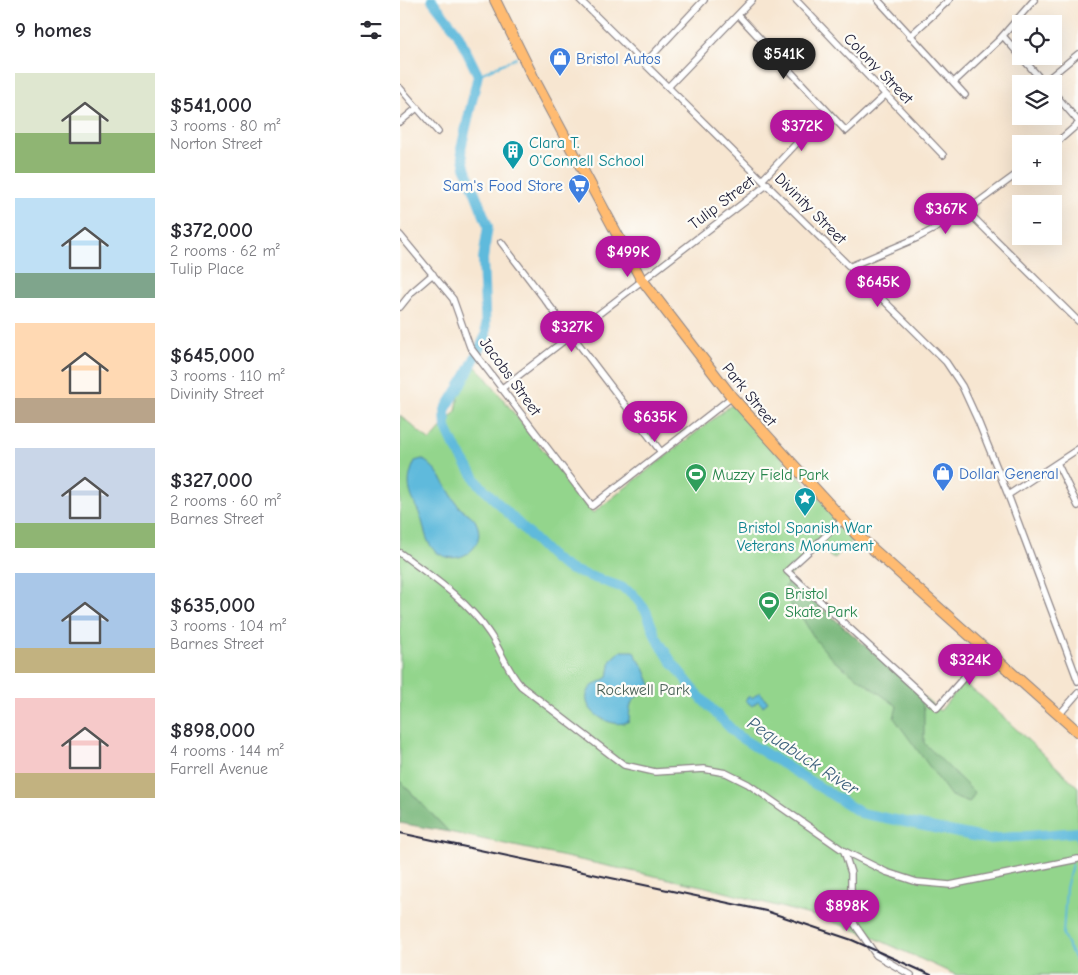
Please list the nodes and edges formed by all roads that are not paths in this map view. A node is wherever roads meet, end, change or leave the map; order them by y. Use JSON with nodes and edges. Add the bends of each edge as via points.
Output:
{"nodes":[{"id":1,"x":495,"y":0,"type":"edge"},
{"id":2,"x":580,"y":0,"type":"edge"},
{"id":3,"x":704,"y":0,"type":"edge"},
{"id":4,"x":752,"y":0,"type":"edge"},
{"id":5,"x":796,"y":0,"type":"edge"},
{"id":6,"x":878,"y":0,"type":"edge"},
{"id":7,"x":949,"y":0,"type":"edge"},
{"id":8,"x":1034,"y":0,"type":"edge"},
{"id":9,"x":738,"y":15,"type":"junction"},
{"id":10,"x":910,"y":36,"type":"junction"},
{"id":11,"x":1003,"y":36,"type":"junction"},
{"id":12,"x":1078,"y":54,"type":"edge"},
{"id":13,"x":645,"y":63,"type":"junction"},
{"id":14,"x":1038,"y":75,"type":"edge"},
{"id":15,"x":1054,"y":75,"type":"edge"},
{"id":16,"x":954,"y":82,"type":"junction"},
{"id":17,"x":668,"y":86,"type":"junction"},
{"id":18,"x":400,"y":88,"type":"edge"},
{"id":19,"x":885,"y":95,"type":"junction"},
{"id":20,"x":965,"y":95,"type":"dead end"},
{"id":21,"x":1062,"y":102,"type":"edge"},
{"id":22,"x":417,"y":108,"type":"junction"},
{"id":23,"x":827,"y":111,"type":"junction"},
{"id":24,"x":1078,"y":121,"type":"edge"},
{"id":25,"x":400,"y":122,"type":"edge"},
{"id":26,"x":1078,"y":124,"type":"edge"},
{"id":27,"x":438,"y":132,"type":"dead end"},
{"id":28,"x":1062,"y":138,"type":"edge"},
{"id":29,"x":944,"y":155,"type":"dead end"},
{"id":30,"x":1012,"y":178,"type":"edge"},
{"id":31,"x":765,"y":182,"type":"junction"},
{"id":32,"x":967,"y":211,"type":"junction"},
{"id":33,"x":400,"y":235,"type":"edge"},
{"id":34,"x":501,"y":242,"type":"dead end"},
{"id":35,"x":851,"y":266,"type":"junction"},
{"id":36,"x":433,"y":274,"type":"junction"},
{"id":37,"x":642,"y":280,"type":"junction"},
{"id":38,"x":400,"y":307,"type":"edge"},
{"id":39,"x":1078,"y":321,"type":"edge"},
{"id":40,"x":571,"y":335,"type":"junction"},
{"id":41,"x":501,"y":389,"type":"junction"},
{"id":42,"x":732,"y":398,"type":"junction"},
{"id":43,"x":1078,"y":449,"type":"edge"},
{"id":44,"x":661,"y":452,"type":"junction"},
{"id":45,"x":1057,"y":463,"type":"junction"},
{"id":46,"x":1008,"y":495,"type":"junction"},
{"id":47,"x":1078,"y":506,"type":"edge"},
{"id":48,"x":842,"y":521,"type":"junction"},
{"id":49,"x":400,"y":553,"type":"edge"},
{"id":50,"x":987,"y":651,"type":"junction"},
{"id":51,"x":1076,"y":670,"type":"edge"},
{"id":52,"x":1078,"y":681,"type":"edge"},
{"id":53,"x":1078,"y":693,"type":"edge"},
{"id":54,"x":1059,"y":714,"type":"junction"},
{"id":55,"x":1078,"y":732,"type":"edge"},
{"id":56,"x":844,"y":851,"type":"junction"},
{"id":57,"x":1078,"y":859,"type":"edge"},
{"id":58,"x":911,"y":975,"type":"edge"}],
"edges":[{"from":1,"to":37,"type":"highway","name":"Park Street"},
{"from":2,"to":13,"type":"street","name":"Divinity Street"},
{"from":3,"to":13,"type":"street"},
{"from":4,"to":9,"type":"street"},
{"from":5,"to":19,"type":"street","name":"Colony Street"},
{"from":6,"to":10,"type":"street"},
{"from":7,"to":10,"type":"street"},
{"from":8,"to":11,"type":"street"},
{"from":9,"to":17,"type":"street"},
{"from":9,"to":23,"type":"street"},
{"from":10,"to":16,"type":"street"},
{"from":11,"to":14,"type":"street"},
{"from":11,"to":16,"type":"street"},
{"from":12,"to":15,"type":"street"},
{"from":13,"to":17,"type":"street","name":"Divinity Street"},
{"from":16,"to":20,"type":"street"},
{"from":17,"to":31,"type":"street","name":"Divinity Street"},
{"from":18,"to":22,"type":"street"},
{"from":19,"to":23,"type":"street","via":[[846,131]]},
{"from":19,"to":29,"type":"street","name":"Colony Street"},
{"from":21,"to":24,"type":"street"},
{"from":22,"to":25,"type":"street"},
{"from":22,"to":27,"type":"street"},
{"from":23,"to":31,"type":"street","name":"Tulip Street"},
{"from":26,"to":28,"type":"street"},
{"from":30,"to":32,"type":"street"},
{"from":31,"to":35,"type":"street","name":"Divinity Street"},
{"from":31,"to":37,"type":"street","name":"Tulip Street"},
{"from":32,"to":35,"type":"street","via":[[933,231]]},
{"from":32,"to":39,"type":"street"},
{"from":33,"to":36,"type":"street","name":"Jacobs Street"},
{"from":34,"to":40,"type":"street"},
{"from":35,"to":46,"type":"street","name":"Divinity Street","via":[[946,362],[962,386]]},
{"from":36,"to":38,"type":"street"},
{"from":36,"to":41,"type":"street","name":"Jacobs Street","via":[[454,299],[470,347]]},
{"from":37,"to":40,"type":"street","name":"Tulip Street"},
{"from":37,"to":42,"type":"highway","name":"Park Street"},
{"from":40,"to":41,"type":"street","name":"Tulip Street"},
{"from":40,"to":44,"type":"street"},
{"from":41,"to":44,"type":"street","name":"Jacobs Street","via":[[592,506]]},
{"from":42,"to":44,"type":"street"},
{"from":42,"to":48,"type":"highway","name":"Park Street"},
{"from":43,"to":45,"type":"street"},
{"from":45,"to":46,"type":"street"},
{"from":45,"to":47,"type":"street"},
{"from":46,"to":51,"type":"street","name":"Divinity Street"},
{"from":48,"to":50,"type":"highway","name":"Park Street"},
{"from":48,"to":50,"type":"street","via":[[787,571],[937,708]]},
{"from":49,"to":56,"type":"street","via":[[464,603],[489,632],[512,676],[521,686],[619,762],[655,772],[704,769],[726,773],[748,784]]},
{"from":50,"to":54,"type":"highway","name":"Park Street"},
{"from":51,"to":52,"type":"street","name":"Divinity Street"},
{"from":53,"to":54,"type":"street"},
{"from":54,"to":55,"type":"highway","name":"Park Street"},
{"from":56,"to":57,"type":"street","via":[[886,872],[917,882],[950,885]]},
{"from":56,"to":58,"type":"street","via":[[851,873],[853,922],[876,955]]}]}
